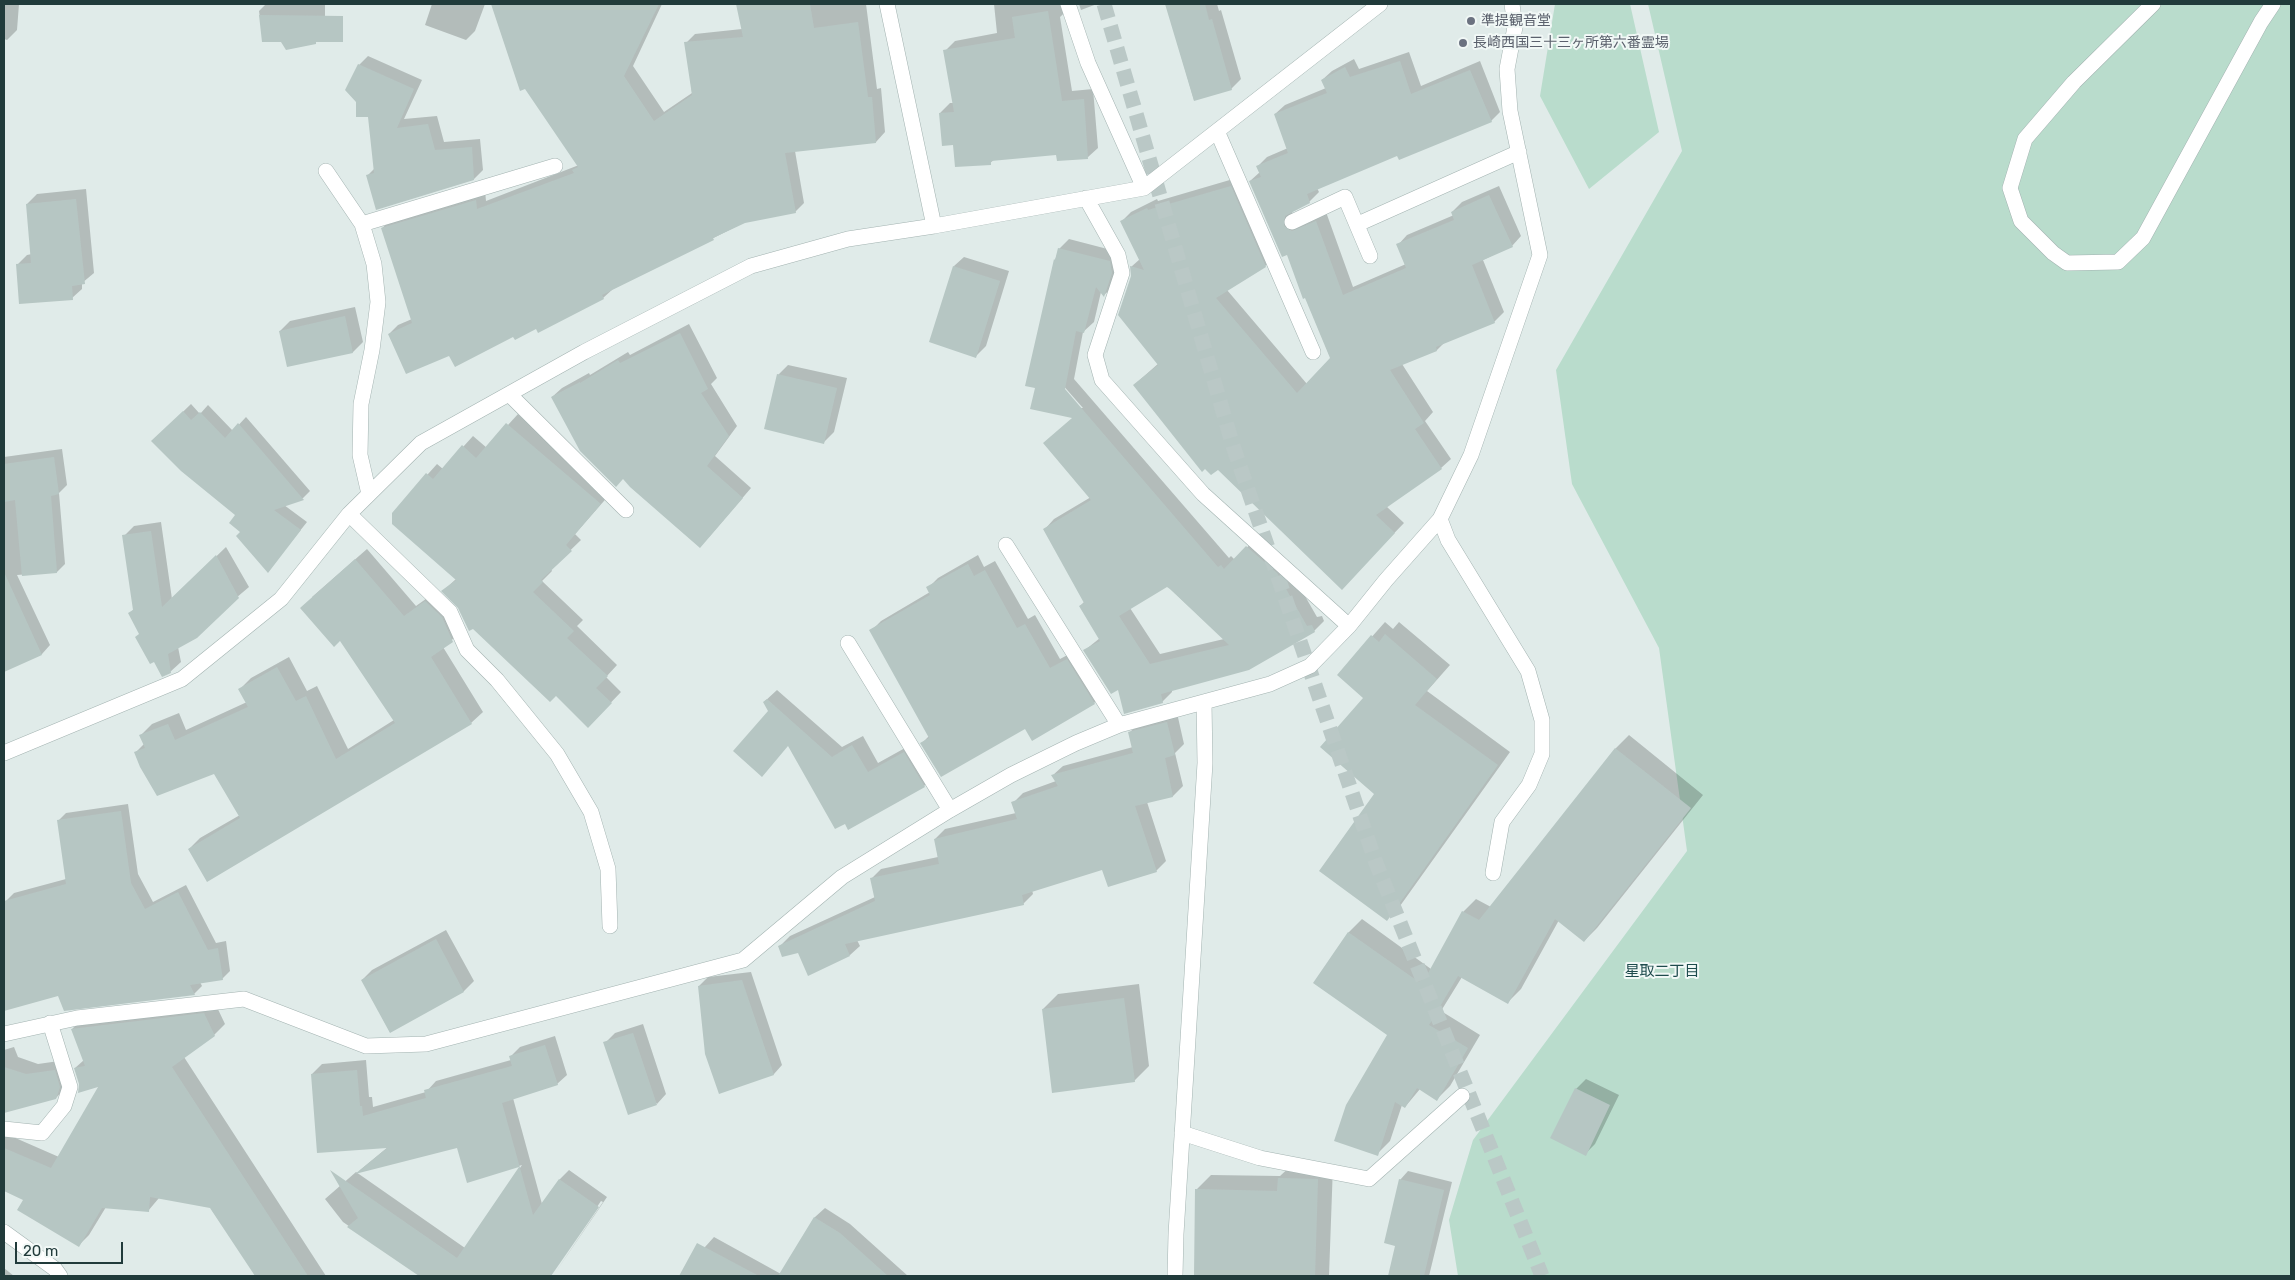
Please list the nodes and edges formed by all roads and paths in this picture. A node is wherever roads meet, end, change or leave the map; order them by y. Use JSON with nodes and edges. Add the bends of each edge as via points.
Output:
{"nodes":[{"id":1,"x":887,"y":4,"type":"edge"},
{"id":2,"x":1068,"y":4,"type":"edge"},
{"id":3,"x":1380,"y":4,"type":"edge"},
{"id":4,"x":1512,"y":4,"type":"edge"},
{"id":5,"x":2153,"y":4,"type":"edge"},
{"id":6,"x":2273,"y":4,"type":"edge"},
{"id":7,"x":1216,"y":131,"type":"junction"},
{"id":8,"x":1519,"y":152,"type":"junction"},
{"id":9,"x":555,"y":166,"type":"dead end"},
{"id":10,"x":326,"y":171,"type":"dead end"},
{"id":11,"x":1144,"y":188,"type":"junction"},
{"id":12,"x":1086,"y":198,"type":"junction"},
{"id":13,"x":1292,"y":222,"type":"dead end"},
{"id":14,"x":362,"y":224,"type":"junction"},
{"id":15,"x":1358,"y":224,"type":"junction"},
{"id":16,"x":934,"y":226,"type":"junction"},
{"id":17,"x":1370,"y":256,"type":"dead end"},
{"id":18,"x":1313,"y":352,"type":"dead end"},
{"id":19,"x":509,"y":394,"type":"junction"},
{"id":20,"x":369,"y":494,"type":"junction"},
{"id":21,"x":626,"y":510,"type":"dead end"},
{"id":22,"x":350,"y":514,"type":"junction"},
{"id":23,"x":1440,"y":519,"type":"junction"},
{"id":24,"x":1006,"y":546,"type":"dead end"},
{"id":25,"x":1349,"y":626,"type":"junction"},
{"id":26,"x":848,"y":643,"type":"dead end"},
{"id":27,"x":1204,"y":702,"type":"junction"},
{"id":28,"x":1119,"y":725,"type":"junction"},
{"id":29,"x":4,"y":753,"type":"edge"},
{"id":30,"x":950,"y":810,"type":"junction"},
{"id":31,"x":1493,"y":873,"type":"dead end"},
{"id":32,"x":610,"y":926,"type":"dead end"},
{"id":33,"x":50,"y":1023,"type":"junction"},
{"id":34,"x":4,"y":1034,"type":"edge"},
{"id":35,"x":1462,"y":1096,"type":"dead end"},
{"id":36,"x":4,"y":1129,"type":"edge"},
{"id":37,"x":1182,"y":1133,"type":"junction"},
{"id":38,"x":4,"y":1232,"type":"edge"},
{"id":39,"x":60,"y":1276,"type":"edge"},
{"id":40,"x":1175,"y":1276,"type":"edge"}],
"edges":[{"from":1,"to":16,"type":"street"},
{"from":2,"to":11,"type":"street","via":[[1088,63]]},
{"from":3,"to":7,"type":"street"},
{"from":4,"to":8,"type":"street","via":[[1515,27],[1507,69],[1510,111]]},
{"from":5,"to":6,"type":"street","via":[[2074,82],[2025,139],[2010,188],[2021,222],[2068,263],[2118,262],[2143,238]]},
{"from":7,"to":11,"type":"street"},
{"from":7,"to":18,"type":"street"},
{"from":8,"to":15,"type":"street"},
{"from":8,"to":23,"type":"street","via":[[1540,255],[1472,455]]},
{"from":9,"to":14,"type":"street"},
{"from":10,"to":14,"type":"street"},
{"from":11,"to":12,"type":"street"},
{"from":12,"to":16,"type":"street"},
{"from":12,"to":25,"type":"street","via":[[1118,255],[1122,273],[1095,355],[1102,380],[1203,494]]},
{"from":13,"to":15,"type":"street","via":[[1345,196]]},
{"from":14,"to":20,"type":"street","via":[[374,264],[378,302],[361,404],[360,454]]},
{"from":15,"to":17,"type":"street"},
{"from":16,"to":19,"type":"street","via":[[848,239],[751,266]]},
{"from":19,"to":20,"type":"street","via":[[421,443]]},
{"from":19,"to":21,"type":"street"},
{"from":20,"to":22,"type":"street"},
{"from":22,"to":29,"type":"street","via":[[281,599],[182,679]]},
{"from":22,"to":32,"type":"street","via":[[450,612],[467,650],[557,754],[591,812],[608,869]]},
{"from":23,"to":25,"type":"street"},
{"from":23,"to":31,"type":"street","via":[[1448,540],[1528,671],[1542,720],[1542,754],[1529,785],[1502,822]]},
{"from":24,"to":28,"type":"street"},
{"from":25,"to":27,"type":"street","via":[[1310,666],[1270,684]]},
{"from":26,"to":30,"type":"street"},
{"from":27,"to":28,"type":"street"},
{"from":27,"to":37,"type":"street","via":[[1205,763]]},
{"from":28,"to":30,"type":"street","via":[[1068,747]]},
{"from":30,"to":33,"type":"street","via":[[842,877],[743,960],[426,1044],[366,1046],[244,999]]},
{"from":33,"to":34,"type":"street"},
{"from":33,"to":36,"type":"street","via":[[70,1087],[64,1106],[42,1133]]},
{"from":35,"to":37,"type":"street","via":[[1369,1179],[1260,1158]]},
{"from":37,"to":40,"type":"street"},
{"from":38,"to":39,"type":"street"}]}
